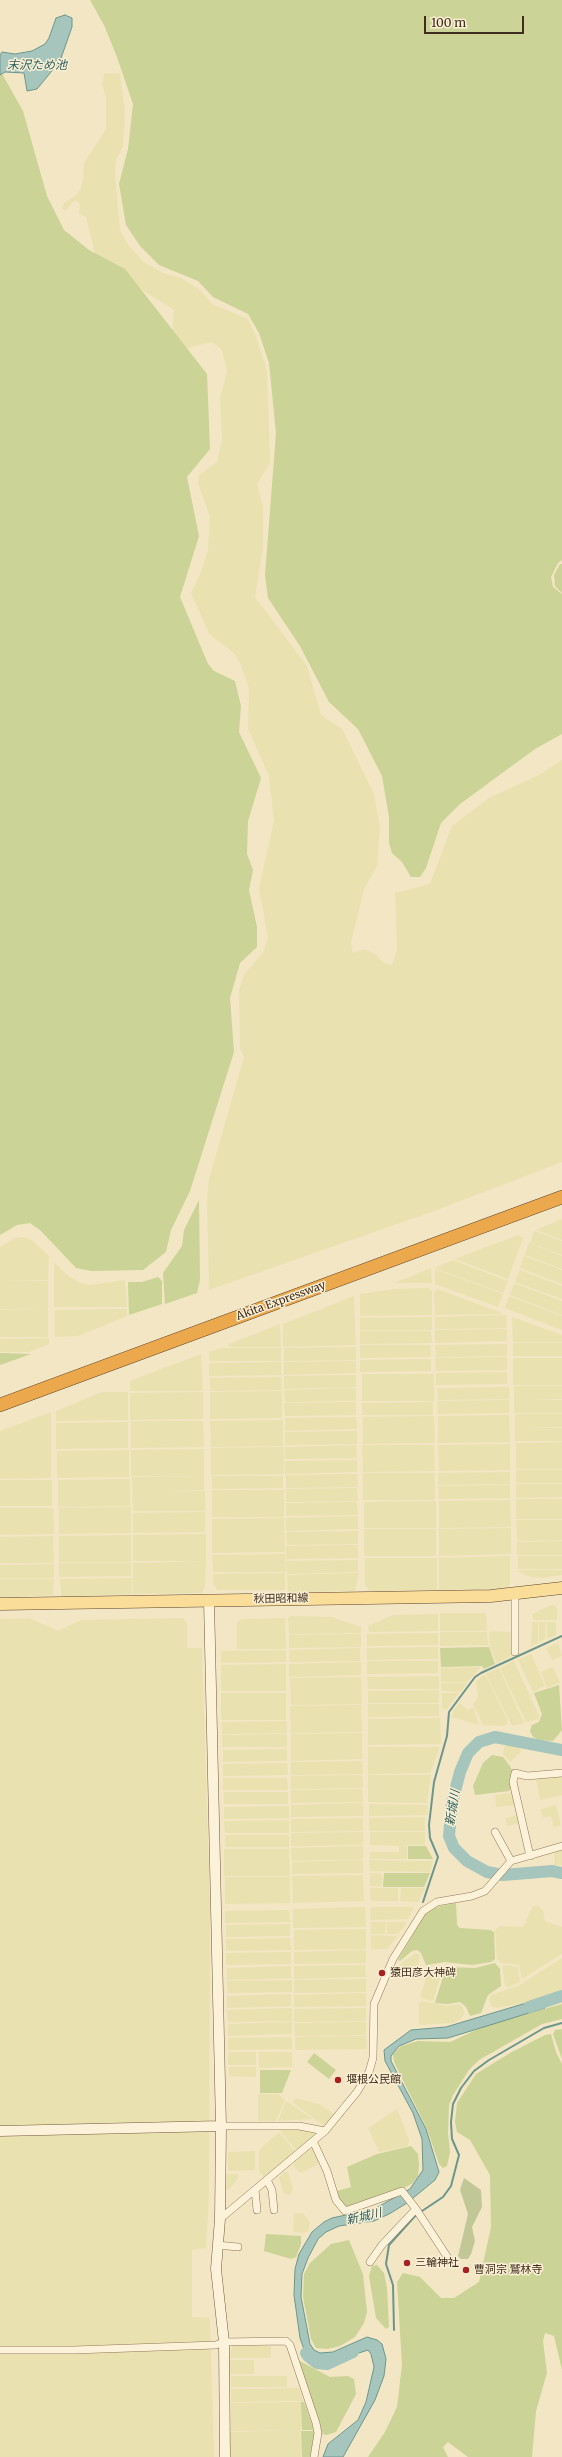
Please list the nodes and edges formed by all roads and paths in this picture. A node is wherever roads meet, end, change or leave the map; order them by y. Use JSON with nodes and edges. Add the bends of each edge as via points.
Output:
{"nodes":[{"id":1,"x":562,"y":1197,"type":"edge"},
{"id":2,"x":0,"y":1404,"type":"edge"},
{"id":3,"x":562,"y":1588,"type":"edge"},
{"id":4,"x":515,"y":1594,"type":"junction"},
{"id":5,"x":209,"y":1601,"type":"junction"},
{"id":6,"x":0,"y":1604,"type":"edge"},
{"id":7,"x":514,"y":1652,"type":"dead end"},
{"id":8,"x":562,"y":1773,"type":"edge"},
{"id":9,"x":495,"y":1832,"type":"dead end"},
{"id":10,"x":562,"y":1846,"type":"edge"},
{"id":11,"x":530,"y":1856,"type":"junction"},
{"id":12,"x":508,"y":1863,"type":"junction"},
{"id":13,"x":221,"y":2126,"type":"junction"},
{"id":14,"x":0,"y":2131,"type":"edge"},
{"id":15,"x":325,"y":2131,"type":"junction"},
{"id":16,"x":313,"y":2142,"type":"junction"},
{"id":17,"x":267,"y":2180,"type":"junction"},
{"id":18,"x":255,"y":2190,"type":"junction"},
{"id":19,"x":257,"y":2210,"type":"dead end"},
{"id":20,"x":274,"y":2210,"type":"dead end"},
{"id":21,"x":417,"y":2210,"type":"junction"},
{"id":22,"x":220,"y":2218,"type":"junction"},
{"id":23,"x":217,"y":2245,"type":"junction"},
{"id":24,"x":238,"y":2247,"type":"dead end"},
{"id":25,"x":450,"y":2261,"type":"dead end"},
{"id":26,"x":370,"y":2262,"type":"dead end"},
{"id":27,"x":224,"y":2342,"type":"junction"},
{"id":28,"x":0,"y":2350,"type":"edge"},
{"id":29,"x":225,"y":2457,"type":"edge"},
{"id":30,"x":314,"y":2457,"type":"edge"}],
"edges":[{"from":1,"to":2,"type":"highway","name":"Akita Expressway"},
{"from":3,"to":4,"type":"main road","name":"秋田昭和線"},
{"from":4,"to":5,"type":"main road","name":"秋田昭和線"},
{"from":4,"to":7,"type":"street"},
{"from":5,"to":6,"type":"main road","name":"秋田昭和線"},
{"from":5,"to":13,"type":"street"},
{"from":8,"to":11,"type":"street","via":[[527,1776],[515,1773],[513,1782]]},
{"from":9,"to":12,"type":"street"},
{"from":10,"to":11,"type":"street"},
{"from":11,"to":12,"type":"street"},
{"from":12,"to":15,"type":"street","via":[[485,1891],[437,1902],[423,1911],[393,1959],[374,2004],[373,2058],[369,2072],[340,2115]]},
{"from":13,"to":14,"type":"street"},
{"from":13,"to":15,"type":"street","via":[[299,2126]]},
{"from":13,"to":22,"type":"street"},
{"from":15,"to":16,"type":"street"},
{"from":16,"to":17,"type":"street"},
{"from":16,"to":21,"type":"street","via":[[336,2200],[345,2211],[402,2191]]},
{"from":17,"to":18,"type":"street"},
{"from":17,"to":20,"type":"street","via":[[272,2190]]},
{"from":18,"to":19,"type":"street"},
{"from":18,"to":22,"type":"street"},
{"from":21,"to":25,"type":"street"},
{"from":21,"to":26,"type":"street","via":[[382,2245]]},
{"from":22,"to":23,"type":"street"},
{"from":23,"to":24,"type":"street"},
{"from":23,"to":27,"type":"street","via":[[216,2269]]},
{"from":27,"to":28,"type":"street","via":[[216,2345]]},
{"from":27,"to":29,"type":"street"},
{"from":27,"to":30,"type":"street","via":[[286,2341],[290,2345],[316,2423],[318,2433]]}]}
